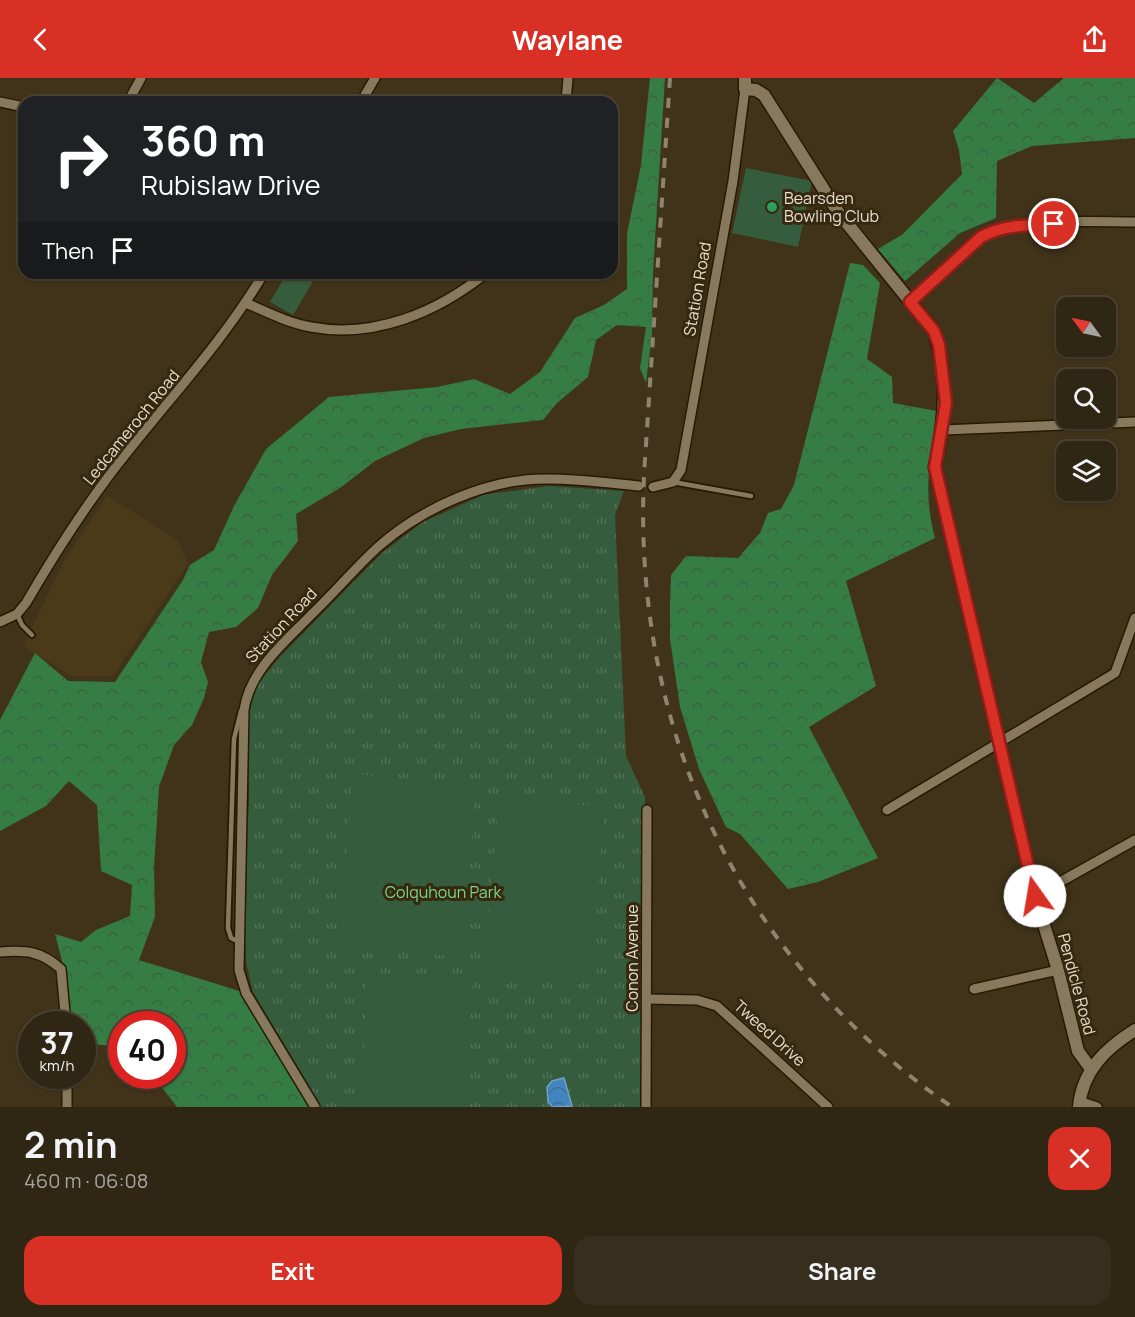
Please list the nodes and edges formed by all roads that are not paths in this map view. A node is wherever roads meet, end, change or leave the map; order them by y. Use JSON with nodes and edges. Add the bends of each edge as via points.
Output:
{"nodes":[{"id":1,"x":141,"y":78,"type":"edge"},
{"id":2,"x":375,"y":78,"type":"edge"},
{"id":3,"x":568,"y":78,"type":"edge"},
{"id":4,"x":745,"y":83,"type":"edge"},
{"id":5,"x":131,"y":96,"type":"edge"},
{"id":6,"x":364,"y":96,"type":"edge"},
{"id":7,"x":566,"y":96,"type":"edge"},
{"id":8,"x":0,"y":102,"type":"edge"},
{"id":9,"x":18,"y":106,"type":"edge"},
{"id":10,"x":1135,"y":222,"type":"edge"},
{"id":11,"x":260,"y":279,"type":"edge"},
{"id":12,"x":478,"y":279,"type":"edge"},
{"id":13,"x":910,"y":302,"type":"junction"},
{"id":14,"x":246,"y":303,"type":"junction"},
{"id":15,"x":1135,"y":422,"type":"edge"},
{"id":16,"x":943,"y":430,"type":"junction"},
{"id":17,"x":673,"y":482,"type":"junction"},
{"id":18,"x":639,"y":486,"type":"dead end"},
{"id":19,"x":653,"y":487,"type":"dead end"},
{"id":20,"x":751,"y":496,"type":"dead end"},
{"id":21,"x":17,"y":614,"type":"junction"},
{"id":22,"x":1135,"y":618,"type":"edge"},
{"id":23,"x":0,"y":621,"type":"edge"},
{"id":24,"x":32,"y":635,"type":"dead end"},
{"id":25,"x":1001,"y":743,"type":"junction"},
{"id":26,"x":647,"y":810,"type":"dead end"},
{"id":27,"x":886,"y":810,"type":"dead end"},
{"id":28,"x":1135,"y":840,"type":"edge"},
{"id":29,"x":1035,"y":896,"type":"junction"},
{"id":30,"x":0,"y":952,"type":"edge"},
{"id":31,"x":1058,"y":970,"type":"junction"},
{"id":32,"x":975,"y":988,"type":"dead end"},
{"id":33,"x":647,"y":999,"type":"junction"},
{"id":34,"x":65,"y":1011,"type":"edge"},
{"id":35,"x":1135,"y":1030,"type":"edge"},
{"id":36,"x":1091,"y":1069,"type":"junction"},
{"id":37,"x":67,"y":1089,"type":"edge"},
{"id":38,"x":1079,"y":1104,"type":"edge"},
{"id":39,"x":68,"y":1107,"type":"edge"},
{"id":40,"x":315,"y":1107,"type":"edge"},
{"id":41,"x":646,"y":1107,"type":"edge"},
{"id":42,"x":828,"y":1107,"type":"edge"},
{"id":43,"x":1097,"y":1107,"type":"edge"}],
"edges":[{"from":1,"to":5,"type":"street"},
{"from":2,"to":6,"type":"street"},
{"from":3,"to":7,"type":"street"},
{"from":4,"to":13,"type":"street","name":"Pendicle Road","via":[[764,95],[838,212]]},
{"from":4,"to":17,"type":"street","name":"Station Road","via":[[732,181],[681,470]]},
{"from":8,"to":9,"type":"street"},
{"from":10,"to":13,"type":"street","via":[[1015,226],[991,232]]},
{"from":11,"to":14,"type":"street","name":"Ledcameroch Road"},
{"from":12,"to":14,"type":"street","via":[[446,302],[419,314],[347,330],[310,327]]},
{"from":13,"to":16,"type":"street","name":"Pendicle Road","via":[[934,331],[939,345],[946,403]]},
{"from":14,"to":21,"type":"street","name":"Ledcameroch Road","via":[[108,477]]},
{"from":15,"to":16,"type":"street"},
{"from":16,"to":25,"type":"street","name":"Pendicle Road","via":[[935,467]]},
{"from":17,"to":19,"type":"street"},
{"from":17,"to":20,"type":"lane"},
{"from":18,"to":40,"type":"street","name":"Station Road","via":[[546,479],[518,482],[481,489],[420,516],[378,547],[268,659],[250,686],[246,699],[239,970],[246,993]]},
{"from":21,"to":23,"type":"street"},
{"from":21,"to":24,"type":"lane"},
{"from":22,"to":25,"type":"street","via":[[1115,673]]},
{"from":25,"to":27,"type":"street"},
{"from":25,"to":29,"type":"street","name":"Pendicle Road"},
{"from":26,"to":33,"type":"street","name":"Conon Avenue"},
{"from":28,"to":29,"type":"street"},
{"from":29,"to":31,"type":"street","name":"Pendicle Road"},
{"from":30,"to":34,"type":"street","via":[[37,952],[48,957],[61,969]]},
{"from":31,"to":32,"type":"street"},
{"from":31,"to":36,"type":"street","name":"Pendicle Road","via":[[1078,1051]]},
{"from":33,"to":41,"type":"street","name":"Conon Avenue"},
{"from":33,"to":42,"type":"street","name":"Tweed Drive","via":[[697,1000],[717,1006]]},
{"from":35,"to":36,"type":"street","via":[[1102,1055]]},
{"from":36,"to":38,"type":"street"},
{"from":37,"to":39,"type":"street"},
{"from":38,"to":43,"type":"street"}]}
